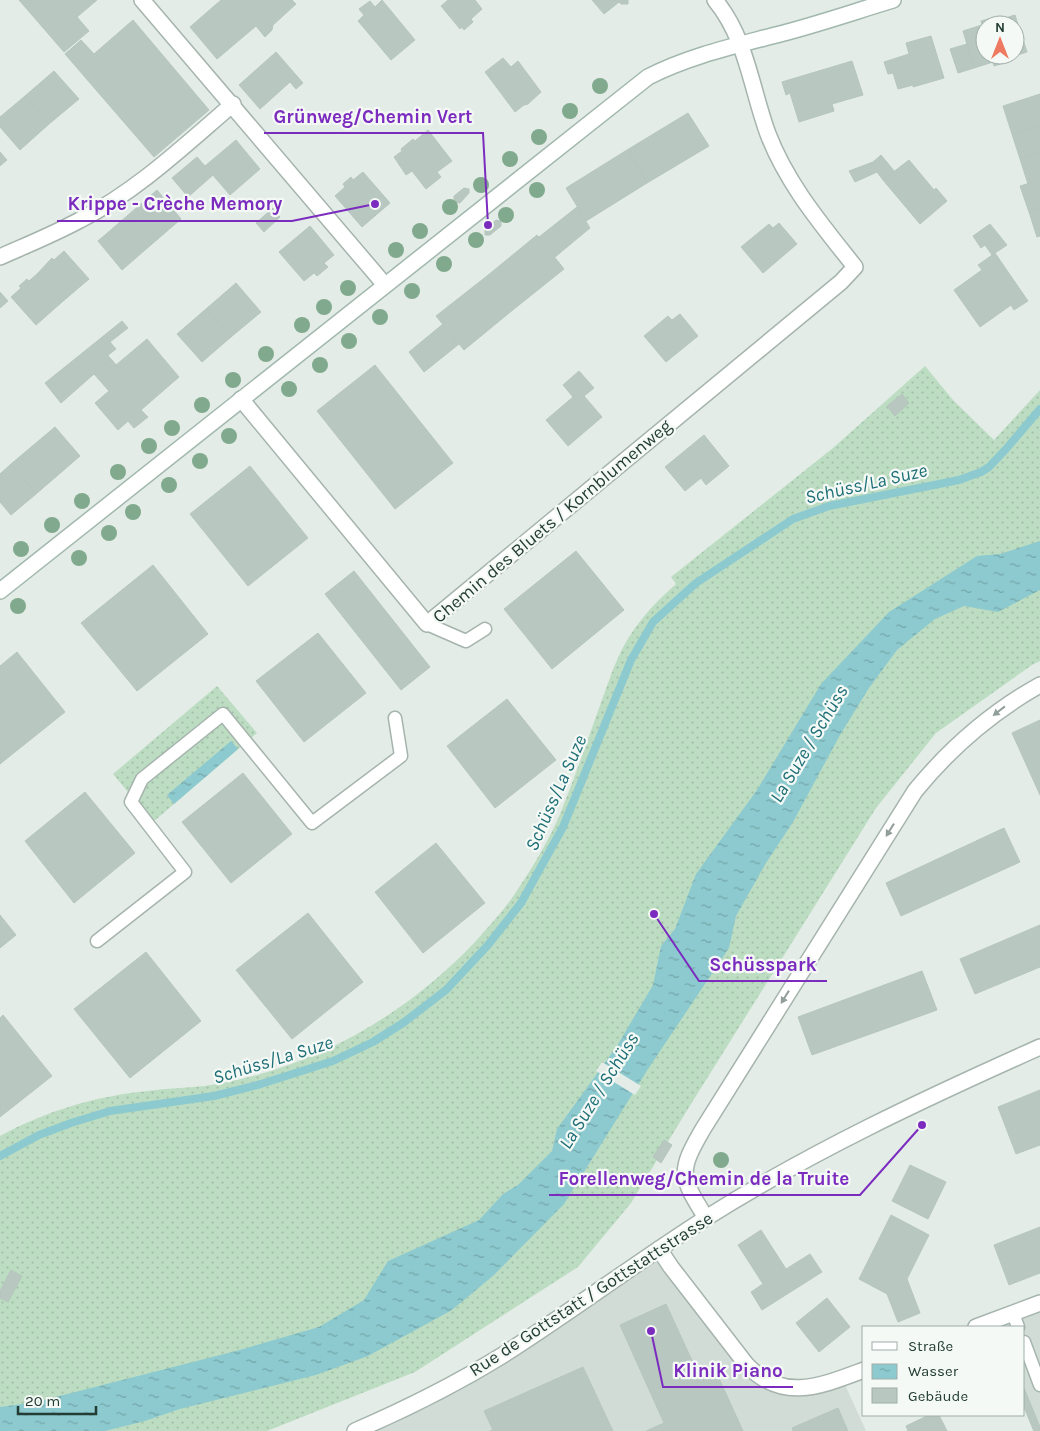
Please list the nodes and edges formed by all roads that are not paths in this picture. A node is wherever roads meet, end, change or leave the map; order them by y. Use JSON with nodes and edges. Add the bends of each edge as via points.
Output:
{"nodes":[{"id":1,"x":142,"y":0,"type":"edge"},
{"id":2,"x":715,"y":0,"type":"edge"},
{"id":3,"x":893,"y":0,"type":"edge"},
{"id":4,"x":741,"y":44,"type":"junction"},
{"id":5,"x":233,"y":104,"type":"junction"},
{"id":6,"x":0,"y":257,"type":"edge"},
{"id":7,"x":385,"y":285,"type":"junction"},
{"id":8,"x":241,"y":399,"type":"junction"},
{"id":9,"x":0,"y":591,"type":"edge"},
{"id":10,"x":427,"y":624,"type":"junction"},
{"id":11,"x":485,"y":628,"type":"dead end"},
{"id":12,"x":1040,"y":685,"type":"edge"},
{"id":13,"x":395,"y":718,"type":"dead end"},
{"id":14,"x":97,"y":941,"type":"dead end"},
{"id":15,"x":1040,"y":1047,"type":"edge"},
{"id":16,"x":706,"y":1218,"type":"junction"},
{"id":17,"x":659,"y":1249,"type":"junction"},
{"id":18,"x":1040,"y":1303,"type":"edge"},
{"id":19,"x":1015,"y":1320,"type":"edge"},
{"id":20,"x":982,"y":1326,"type":"edge"},
{"id":21,"x":1025,"y":1345,"type":"edge"},
{"id":22,"x":862,"y":1371,"type":"edge"},
{"id":23,"x":1040,"y":1385,"type":"edge"},
{"id":24,"x":371,"y":1428,"type":"edge"},
{"id":25,"x":356,"y":1431,"type":"edge"}],
"edges":[{"from":1,"to":5,"type":"street"},
{"from":2,"to":4,"type":"street"},
{"from":3,"to":4,"type":"street"},
{"from":4,"to":7,"type":"street","via":[[676,64],[648,77]]},
{"from":4,"to":10,"type":"street","name":"Chemin des Bluets / Kornblumenweg","via":[[768,134],[781,163],[795,189],[855,267],[841,282]]},
{"from":5,"to":6,"type":"street","via":[[117,198],[81,220]]},
{"from":5,"to":7,"type":"street"},
{"from":7,"to":8,"type":"street"},
{"from":8,"to":9,"type":"street"},
{"from":8,"to":10,"type":"street","name":"Chemin des Bluets / Kornblumenweg"},
{"from":10,"to":11,"type":"lane","via":[[466,642]]},
{"from":12,"to":16,"type":"street","one_way":true,"via":[[1005,706],[969,734],[915,792],[703,1128],[688,1154],[684,1174],[688,1190]]},
{"from":13,"to":14,"type":"lane","via":[[401,756],[312,823],[223,714],[142,779],[131,802],[185,872]]},
{"from":15,"to":16,"type":"street","name":"Rue de Gottstatt / Gottstattstrasse","via":[[916,1103],[775,1176]]},
{"from":16,"to":17,"type":"street","name":"Rue de Gottstatt / Gottstattstrasse"},
{"from":17,"to":22,"type":"street","via":[[746,1364],[759,1376],[780,1386],[808,1388]]},
{"from":17,"to":24,"type":"street","name":"Rue de Gottstatt / Gottstattstrasse","via":[[502,1355]]},
{"from":18,"to":19,"type":"street"},
{"from":19,"to":20,"type":"street"},
{"from":21,"to":23,"type":"lane"},
{"from":24,"to":25,"type":"street","name":"Rue de Gottstatt / Gottstattstrasse"}]}
